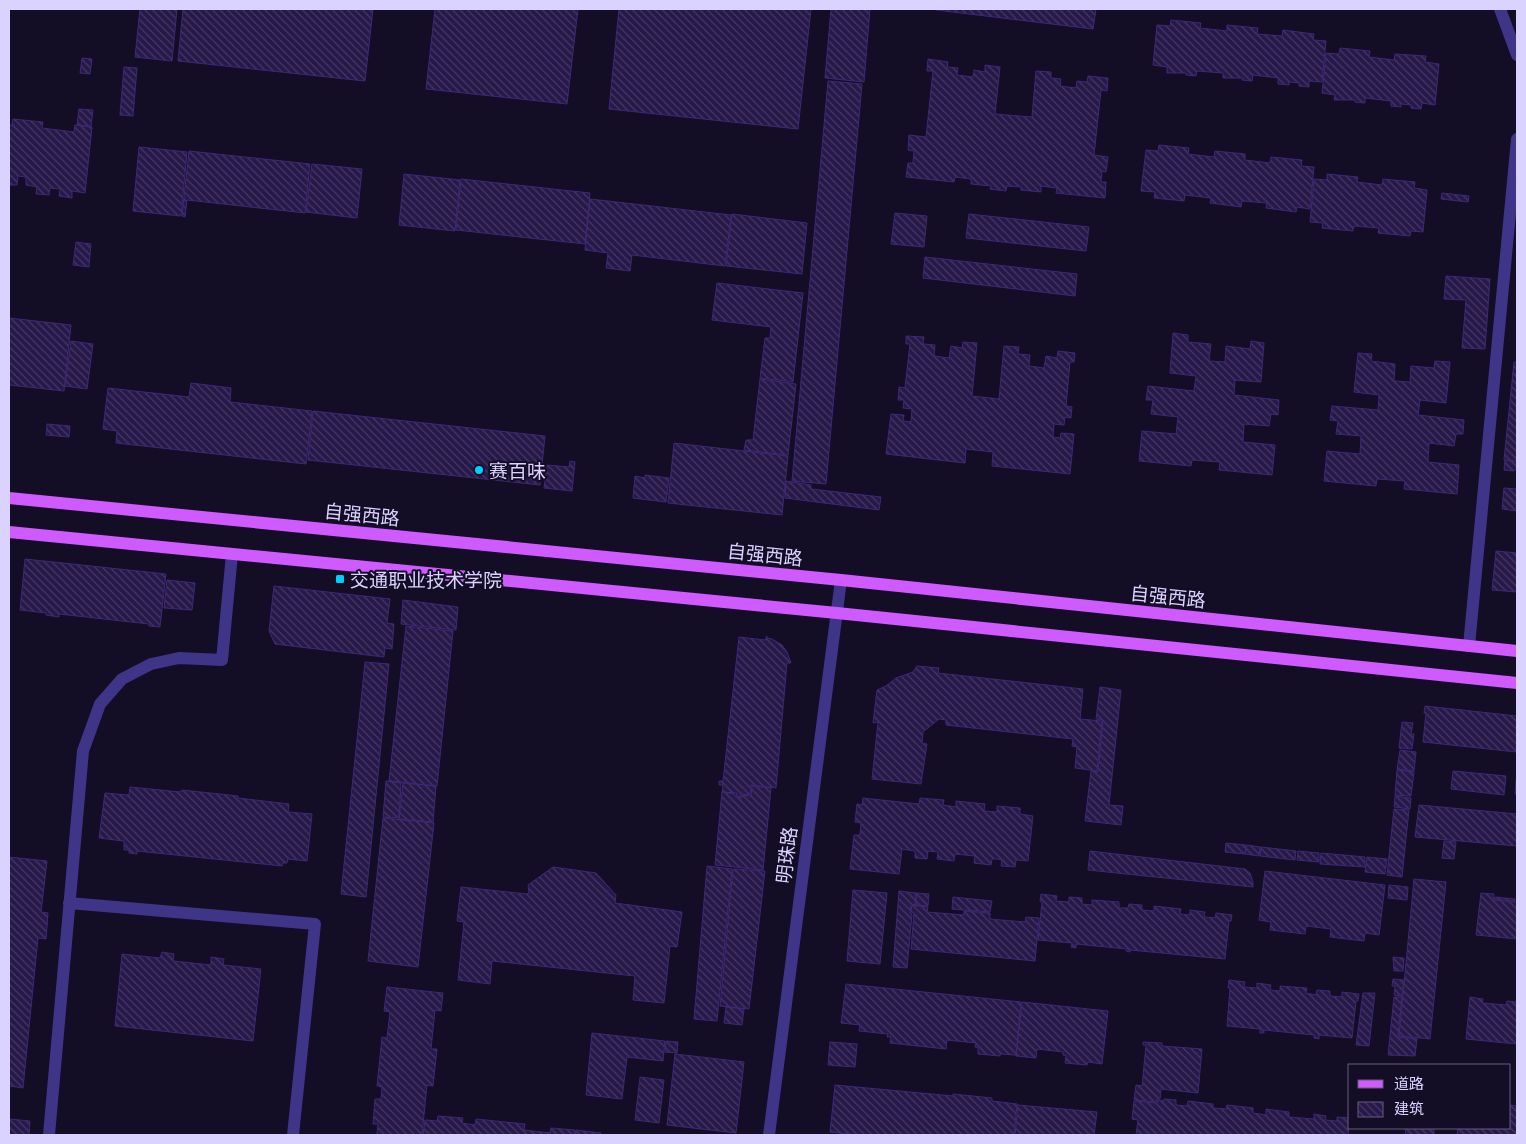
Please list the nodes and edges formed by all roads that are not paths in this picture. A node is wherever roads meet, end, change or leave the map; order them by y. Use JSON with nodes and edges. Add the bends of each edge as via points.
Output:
{"nodes":[{"id":1,"x":1500,"y":9,"type":"edge"},
{"id":2,"x":1517,"y":55,"type":"edge"},
{"id":3,"x":1517,"y":139,"type":"edge"},
{"id":4,"x":9,"y":498,"type":"edge"},
{"id":5,"x":9,"y":532,"type":"edge"},
{"id":6,"x":232,"y":554,"type":"junction"},
{"id":7,"x":841,"y":580,"type":"junction"},
{"id":8,"x":837,"y":613,"type":"junction"},
{"id":9,"x":1469,"y":646,"type":"junction"},
{"id":10,"x":1517,"y":651,"type":"edge"},
{"id":11,"x":1517,"y":683,"type":"edge"},
{"id":12,"x":69,"y":903,"type":"junction"},
{"id":13,"x":49,"y":1135,"type":"edge"},
{"id":14,"x":293,"y":1135,"type":"edge"},
{"id":15,"x":769,"y":1135,"type":"edge"}],
"edges":[{"from":1,"to":2,"type":"street"},
{"from":3,"to":9,"type":"street"},
{"from":4,"to":7,"type":"main road","name":"自强西路"},
{"from":5,"to":6,"type":"main road"},
{"from":6,"to":8,"type":"main road"},
{"from":6,"to":12,"type":"street","via":[[222,660],[179,658],[151,664],[122,679],[100,704],[83,751]]},
{"from":7,"to":8,"type":"street","name":"明珠路"},
{"from":7,"to":9,"type":"main road","name":"自强西路"},
{"from":8,"to":11,"type":"main road"},
{"from":8,"to":15,"type":"street","name":"明珠路"},
{"from":9,"to":10,"type":"main road","name":"自强西路"},
{"from":12,"to":13,"type":"street"},
{"from":12,"to":14,"type":"street","via":[[315,924]]}]}
